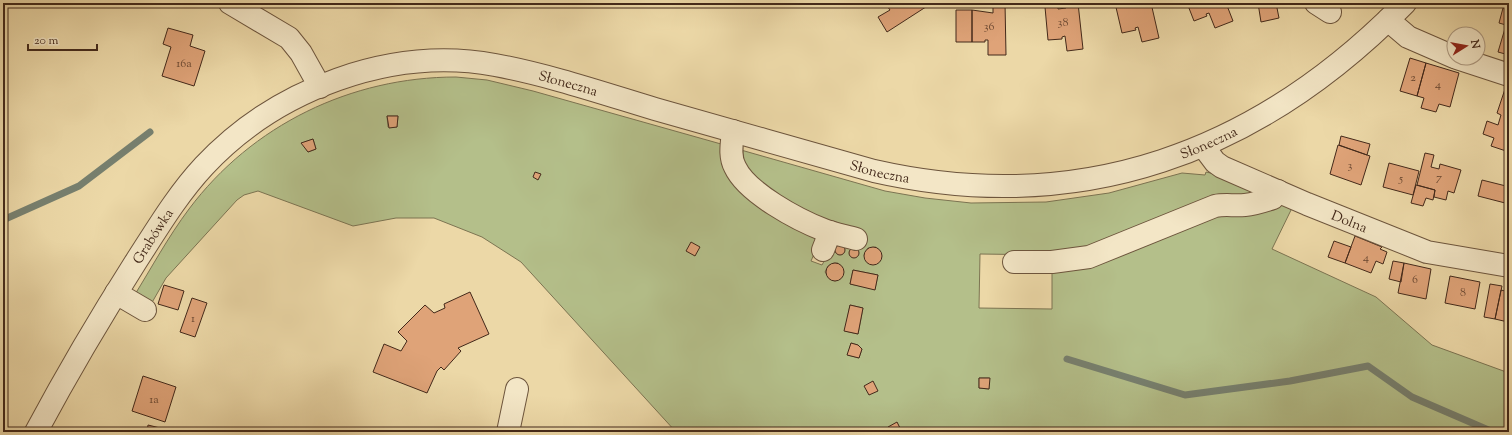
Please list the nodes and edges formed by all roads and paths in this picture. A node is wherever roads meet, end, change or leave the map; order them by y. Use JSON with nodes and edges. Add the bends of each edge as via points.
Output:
{"nodes":[{"id":1,"x":230,"y":3,"type":"edge"},
{"id":2,"x":1404,"y":3,"type":"edge"},
{"id":3,"x":1388,"y":20,"type":"junction"},
{"id":4,"x":1446,"y":54,"type":"edge"},
{"id":5,"x":1481,"y":66,"type":"edge"},
{"id":6,"x":1509,"y":75,"type":"edge"},
{"id":7,"x":320,"y":87,"type":"junction"},
{"id":8,"x":733,"y":131,"type":"junction"},
{"id":9,"x":1203,"y":146,"type":"junction"},
{"id":10,"x":1278,"y":190,"type":"junction"},
{"id":11,"x":856,"y":239,"type":"dead end"},
{"id":12,"x":1014,"y":262,"type":"dead end"},
{"id":13,"x":1509,"y":266,"type":"edge"},
{"id":14,"x":116,"y":293,"type":"junction"},
{"id":15,"x":144,"y":310,"type":"dead end"},
{"id":16,"x":517,"y":388,"type":"dead end"},
{"id":17,"x":36,"y":432,"type":"edge"},
{"id":18,"x":508,"y":432,"type":"edge"}],
"edges":[{"from":1,"to":7,"type":"street","via":[[289,38],[301,52]]},
{"from":2,"to":3,"type":"street","name":"Słoneczna"},
{"from":3,"to":4,"type":"street","via":[[1408,37]]},
{"from":3,"to":9,"type":"street","name":"Słoneczna","via":[[1334,67],[1299,93],[1267,114]]},
{"from":5,"to":6,"type":"street"},
{"from":7,"to":8,"type":"street","name":"Słoneczna","via":[[382,67],[413,62],[470,62],[522,71]]},
{"from":7,"to":14,"type":"street","name":"Grabówka","via":[[293,99],[247,128],[206,164],[166,215]]},
{"from":8,"to":9,"type":"street","name":"Słoneczna","via":[[908,179],[994,187],[1038,186],[1107,176],[1172,158]]},
{"from":8,"to":11,"type":"street","via":[[731,157],[734,167],[745,181],[826,241]]},
{"from":9,"to":10,"type":"street","name":"Dolna","via":[[1222,167]]},
{"from":10,"to":12,"type":"street","via":[[1273,198],[1264,201],[1215,206],[1089,257],[1052,262]]},
{"from":10,"to":13,"type":"street","name":"Dolna","via":[[1427,252]]},
{"from":14,"to":15,"type":"street"},
{"from":14,"to":17,"type":"street","name":"Grabówka"},
{"from":16,"to":18,"type":"street"}]}
